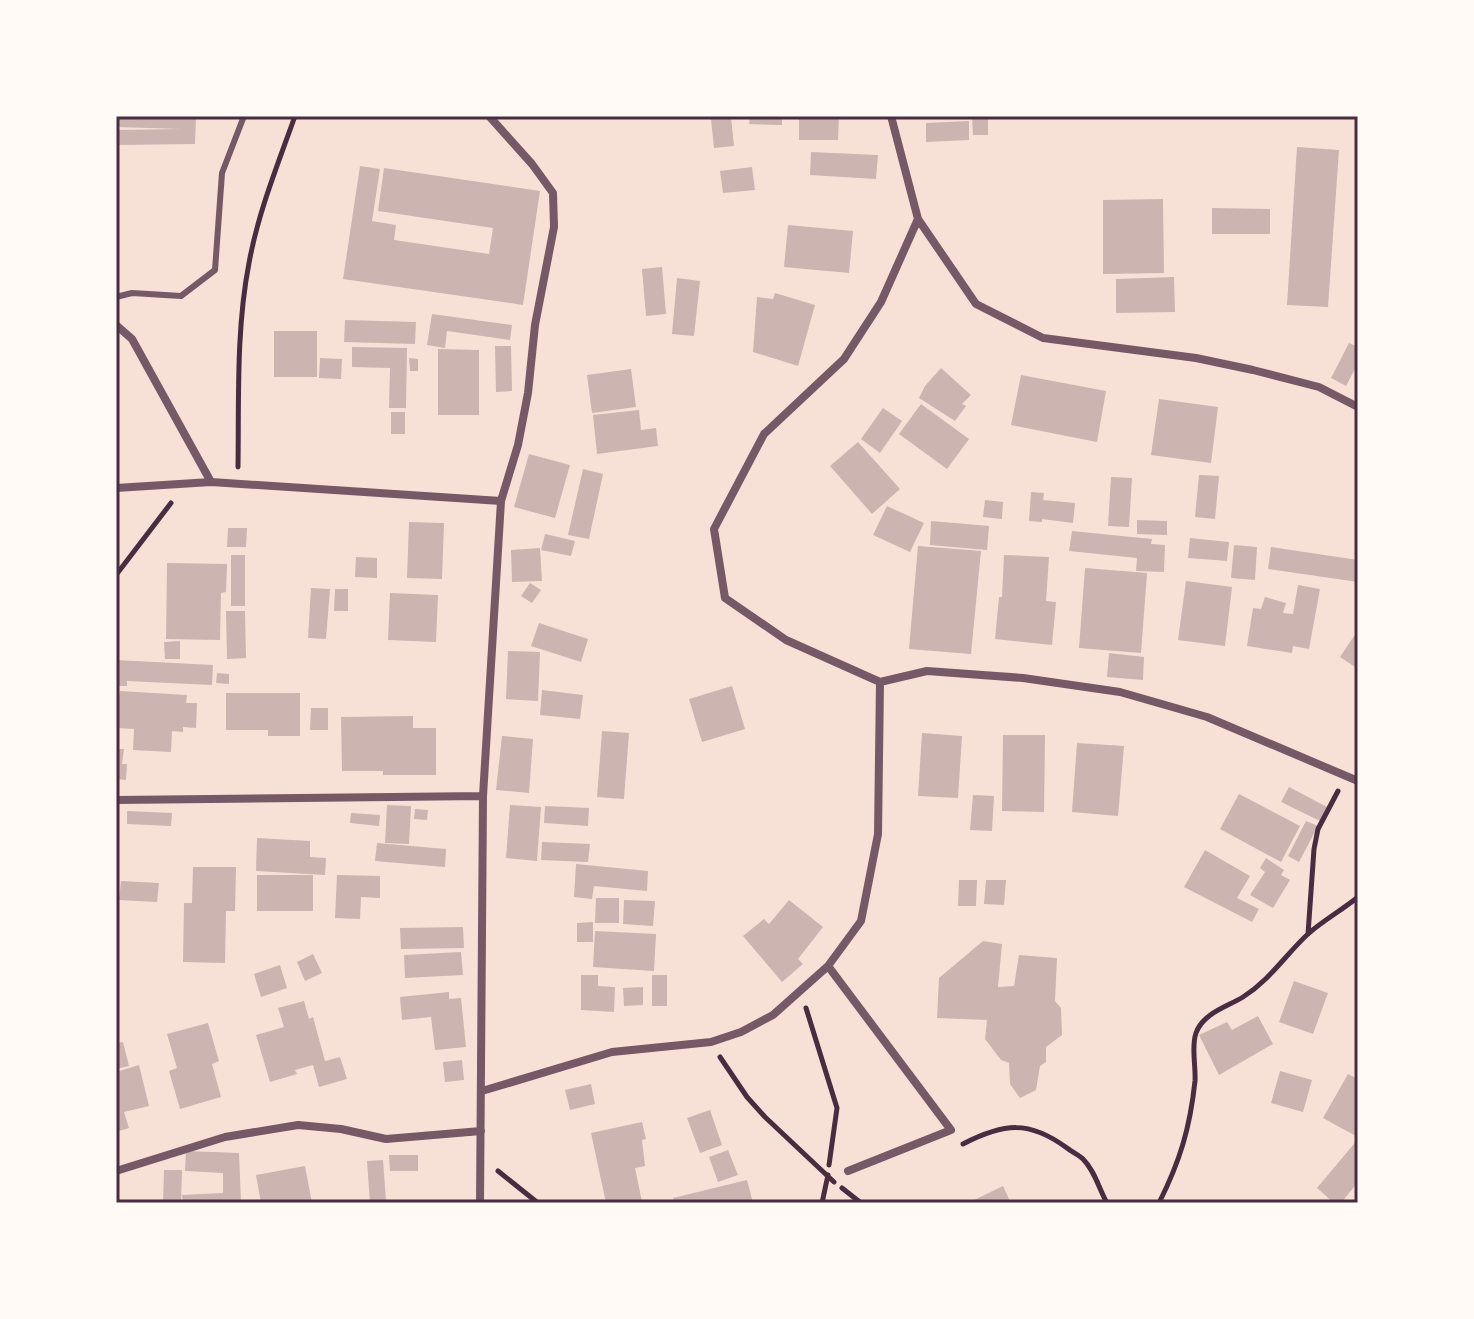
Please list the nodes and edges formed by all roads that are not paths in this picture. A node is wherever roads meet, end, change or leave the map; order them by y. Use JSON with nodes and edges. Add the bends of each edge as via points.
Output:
{"nodes":[{"id":1,"x":244,"y":116,"type":"edge"},
{"id":2,"x":489,"y":116,"type":"edge"},
{"id":3,"x":891,"y":116,"type":"edge"},
{"id":4,"x":918,"y":219,"type":"junction"},
{"id":5,"x":116,"y":297,"type":"edge"},
{"id":6,"x":116,"y":325,"type":"edge"},
{"id":7,"x":1358,"y":407,"type":"edge"},
{"id":8,"x":211,"y":482,"type":"junction"},
{"id":9,"x":116,"y":488,"type":"edge"},
{"id":10,"x":501,"y":501,"type":"junction"},
{"id":11,"x":880,"y":682,"type":"junction"},
{"id":12,"x":1358,"y":781,"type":"edge"},
{"id":13,"x":483,"y":796,"type":"junction"},
{"id":14,"x":116,"y":800,"type":"edge"},
{"id":15,"x":828,"y":966,"type":"junction"},
{"id":16,"x":482,"y":1091,"type":"junction"},
{"id":17,"x":481,"y":1131,"type":"junction"},
{"id":18,"x":116,"y":1171,"type":"edge"},
{"id":19,"x":848,"y":1171,"type":"dead end"},
{"id":20,"x":480,"y":1203,"type":"edge"}],
"edges":[{"from":1,"to":5,"type":"lane","via":[[222,173],[215,270],[181,296]]},
{"from":2,"to":10,"type":"street","via":[[553,193],[554,227],[528,393]]},
{"from":3,"to":4,"type":"street"},
{"from":4,"to":7,"type":"street","via":[[976,304],[1043,338],[1253,370],[1319,387]]},
{"from":4,"to":11,"type":"street","via":[[874,313],[844,359],[764,434],[714,529],[725,598],[786,640]]},
{"from":6,"to":8,"type":"street","via":[[132,339]]},
{"from":8,"to":9,"type":"street"},
{"from":8,"to":10,"type":"street"},
{"from":10,"to":13,"type":"street"},
{"from":11,"to":12,"type":"street","via":[[927,671],[1120,692],[1207,717]]},
{"from":11,"to":15,"type":"street","via":[[878,834],[861,921]]},
{"from":13,"to":14,"type":"street"},
{"from":13,"to":16,"type":"street"},
{"from":15,"to":16,"type":"street","via":[[773,1015],[741,1032],[711,1042],[612,1052]]},
{"from":15,"to":19,"type":"street","via":[[951,1130]]},
{"from":16,"to":17,"type":"street"},
{"from":17,"to":18,"type":"street","via":[[386,1139],[298,1125],[225,1137]]},
{"from":17,"to":20,"type":"street"}]}
